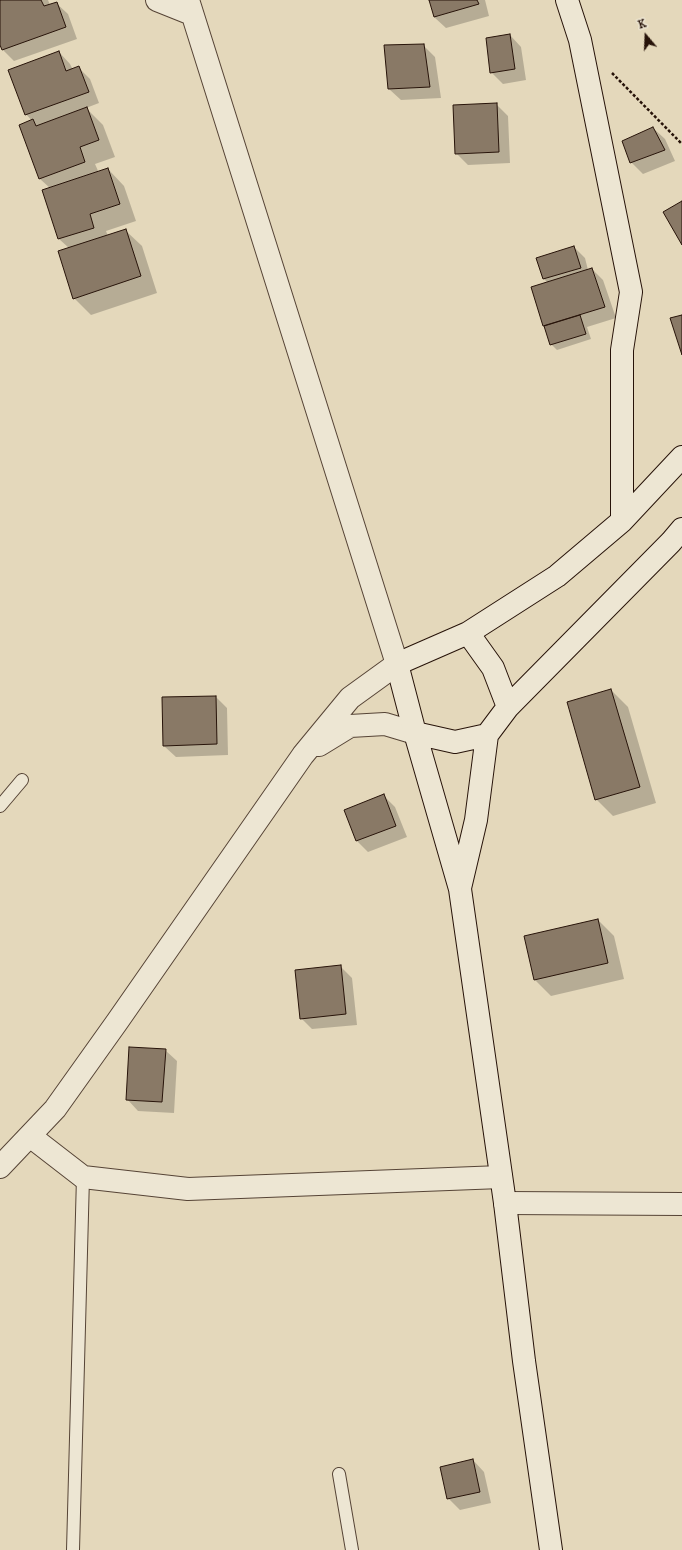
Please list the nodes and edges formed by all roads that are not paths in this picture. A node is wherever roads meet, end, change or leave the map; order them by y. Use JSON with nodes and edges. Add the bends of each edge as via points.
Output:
{"nodes":[{"id":1,"x":157,"y":0,"type":"edge"},
{"id":2,"x":567,"y":0,"type":"edge"},
{"id":3,"x":190,"y":7,"type":"edge"},
{"id":4,"x":682,"y":457,"type":"edge"},
{"id":5,"x":622,"y":521,"type":"junction"},
{"id":6,"x":682,"y":529,"type":"edge"},
{"id":7,"x":468,"y":634,"type":"junction"},
{"id":8,"x":397,"y":664,"type":"junction"},
{"id":9,"x":508,"y":706,"type":"junction"},
{"id":10,"x":415,"y":733,"type":"junction"},
{"id":11,"x":487,"y":735,"type":"junction"},
{"id":12,"x":303,"y":755,"type":"junction"},
{"id":13,"x":22,"y":780,"type":"dead end"},
{"id":14,"x":0,"y":806,"type":"edge"},
{"id":15,"x":460,"y":889,"type":"junction"},
{"id":16,"x":30,"y":1136,"type":"junction"},
{"id":17,"x":0,"y":1167,"type":"edge"},
{"id":18,"x":83,"y":1177,"type":"junction"},
{"id":19,"x":501,"y":1177,"type":"junction"},
{"id":20,"x":504,"y":1203,"type":"junction"},
{"id":21,"x":682,"y":1204,"type":"edge"},
{"id":22,"x":339,"y":1474,"type":"dead end"},
{"id":23,"x":73,"y":1550,"type":"edge"},
{"id":24,"x":352,"y":1550,"type":"edge"},
{"id":25,"x":551,"y":1550,"type":"edge"}],
"edges":[{"from":1,"to":3,"type":"street"},
{"from":2,"to":5,"type":"street","via":[[580,40],[631,292],[622,350]]},
{"from":3,"to":8,"type":"street"},
{"from":4,"to":5,"type":"street"},
{"from":5,"to":7,"type":"street","via":[[557,576]]},
{"from":6,"to":9,"type":"street"},
{"from":7,"to":8,"type":"street"},
{"from":7,"to":9,"type":"street","via":[[493,668]]},
{"from":8,"to":10,"type":"street"},
{"from":8,"to":12,"type":"street","via":[[350,698]]},
{"from":9,"to":11,"type":"street"},
{"from":10,"to":11,"type":"street","via":[[455,742]]},
{"from":10,"to":12,"type":"street","via":[[385,724],[350,726]]},
{"from":10,"to":15,"type":"street"},
{"from":11,"to":15,"type":"street","via":[[476,820]]},
{"from":12,"to":16,"type":"street","via":[[104,1041],[55,1109]]},
{"from":13,"to":14,"type":"lane"},
{"from":15,"to":19,"type":"street"},
{"from":16,"to":17,"type":"street"},
{"from":16,"to":18,"type":"street"},
{"from":18,"to":19,"type":"street","via":[[188,1189]]},
{"from":18,"to":23,"type":"lane"},
{"from":19,"to":20,"type":"street"},
{"from":20,"to":21,"type":"street"},
{"from":20,"to":25,"type":"street"},
{"from":22,"to":24,"type":"lane"}]}
